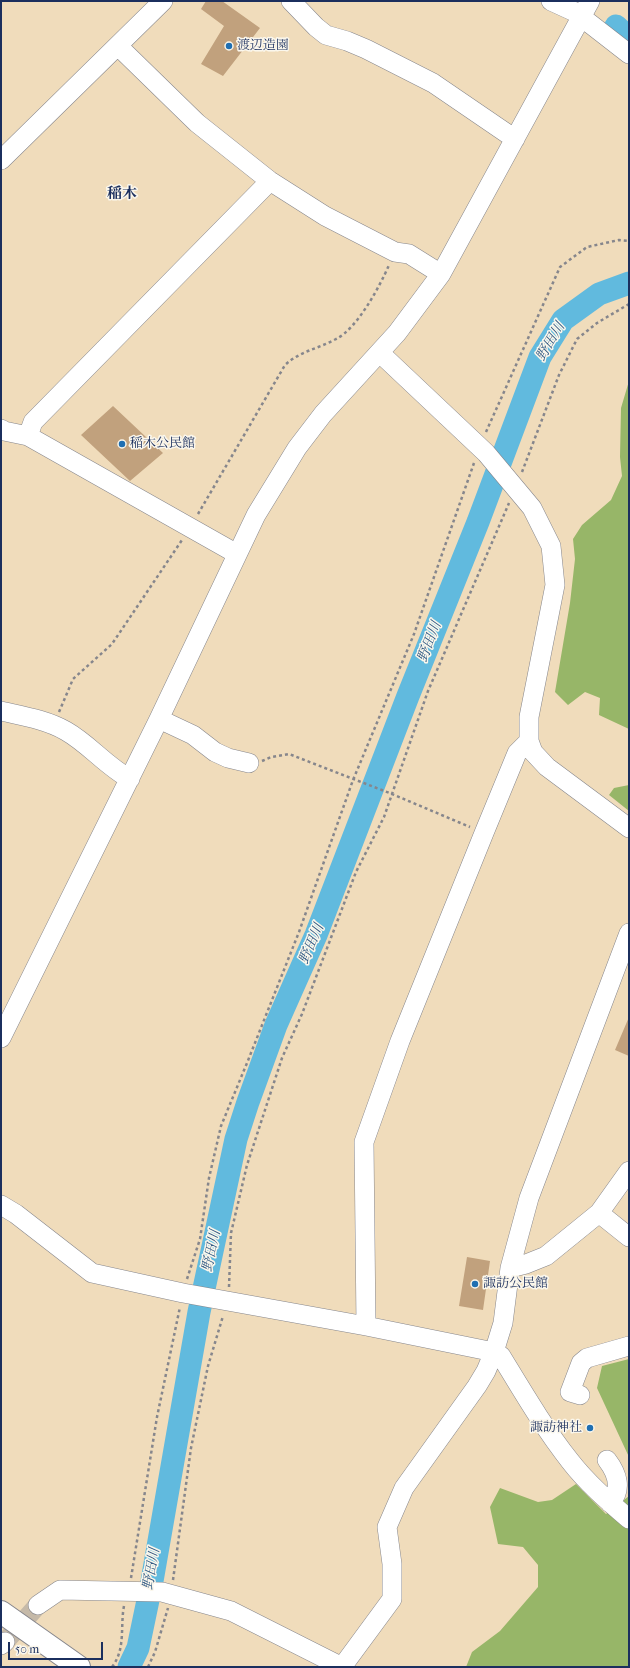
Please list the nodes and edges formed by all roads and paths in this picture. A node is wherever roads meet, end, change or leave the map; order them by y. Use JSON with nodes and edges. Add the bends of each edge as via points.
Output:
{"nodes":[{"id":1,"x":163,"y":1,"type":"edge"},
{"id":2,"x":291,"y":1,"type":"edge"},
{"id":3,"x":551,"y":1,"type":"edge"},
{"id":4,"x":585,"y":9,"type":"edge"},
{"id":5,"x":118,"y":46,"type":"junction"},
{"id":6,"x":629,"y":54,"type":"edge"},
{"id":7,"x":514,"y":139,"type":"junction"},
{"id":8,"x":1,"y":160,"type":"edge"},
{"id":9,"x":270,"y":181,"type":"junction"},
{"id":10,"x":629,"y":241,"type":"edge"},
{"id":11,"x":394,"y":252,"type":"junction"},
{"id":12,"x":441,"y":274,"type":"junction"},
{"id":13,"x":629,"y":304,"type":"edge"},
{"id":14,"x":380,"y":353,"type":"junction"},
{"id":15,"x":2,"y":431,"type":"edge"},
{"id":16,"x":28,"y":436,"type":"junction"},
{"id":17,"x":483,"y":450,"type":"junction"},
{"id":18,"x":513,"y":485,"type":"junction"},
{"id":19,"x":190,"y":527,"type":"junction"},
{"id":20,"x":237,"y":554,"type":"junction"},
{"id":21,"x":1,"y":711,"type":"edge"},
{"id":22,"x":159,"y":719,"type":"junction"},
{"id":23,"x":54,"y":725,"type":"junction"},
{"id":24,"x":529,"y":741,"type":"junction"},
{"id":25,"x":249,"y":763,"type":"joint"},
{"id":26,"x":130,"y":779,"type":"junction"},
{"id":27,"x":353,"y":780,"type":"junction"},
{"id":28,"x":392,"y":794,"type":"junction"},
{"id":29,"x":629,"y":828,"type":"edge"},
{"id":30,"x":484,"y":833,"type":"junction"},
{"id":31,"x":629,"y":933,"type":"edge"},
{"id":32,"x":1,"y":1038,"type":"edge"},
{"id":33,"x":629,"y":1171,"type":"edge"},
{"id":34,"x":1,"y":1205,"type":"edge"},
{"id":35,"x":599,"y":1213,"type":"junction"},
{"id":36,"x":629,"y":1237,"type":"edge"},
{"id":37,"x":510,"y":1268,"type":"junction"},
{"id":38,"x":188,"y":1294,"type":"junction"},
{"id":39,"x":222,"y":1300,"type":"junction"},
{"id":40,"x":366,"y":1326,"type":"junction"},
{"id":41,"x":629,"y":1346,"type":"edge"},
{"id":42,"x":494,"y":1352,"type":"junction"},
{"id":43,"x":580,"y":1395,"type":"dead end"},
{"id":44,"x":607,"y":1460,"type":"dead end"},
{"id":45,"x":610,"y":1503,"type":"junction"},
{"id":46,"x":629,"y":1519,"type":"edge"},
{"id":47,"x":130,"y":1591,"type":"junction"},
{"id":48,"x":166,"y":1593,"type":"junction"},
{"id":49,"x":38,"y":1605,"type":"tunnel mouth"},
{"id":50,"x":1,"y":1612,"type":"edge"},
{"id":51,"x":79,"y":1667,"type":"edge"},
{"id":52,"x":112,"y":1667,"type":"edge"},
{"id":53,"x":148,"y":1667,"type":"edge"}],
"edges":[{"from":1,"to":5,"type":"street"},
{"from":2,"to":7,"type":"street","via":[[326,35],[366,49],[433,83]]},
{"from":3,"to":4,"type":"street","via":[[575,12]]},
{"from":4,"to":6,"type":"street"},
{"from":4,"to":7,"type":"street"},
{"from":5,"to":8,"type":"street"},
{"from":5,"to":9,"type":"street","via":[[197,123]]},
{"from":7,"to":12,"type":"street"},
{"from":9,"to":11,"type":"street","via":[[325,216]]},
{"from":9,"to":16,"type":"street","via":[[33,422]]},
{"from":10,"to":17,"type":"path","via":[[619,240],[587,247],[560,267]]},
{"from":11,"to":12,"type":"street","via":[[409,254]]},
{"from":11,"to":19,"type":"path","via":[[383,279],[358,319],[347,331],[337,339],[294,357],[285,365]]},
{"from":12,"to":14,"type":"street"},
{"from":13,"to":18,"type":"path","via":[[597,323],[577,339]]},
{"from":14,"to":17,"type":"street"},
{"from":14,"to":20,"type":"street","via":[[323,414],[297,448],[256,515]]},
{"from":15,"to":16,"type":"street"},
{"from":16,"to":19,"type":"street"},
{"from":17,"to":18,"type":"street"},
{"from":17,"to":27,"type":"path","via":[[414,634]]},
{"from":18,"to":24,"type":"street","via":[[532,508],[551,546],[555,584],[529,717]]},
{"from":18,"to":28,"type":"path","via":[[428,691]]},
{"from":19,"to":20,"type":"street"},
{"from":19,"to":23,"type":"path","via":[[112,644],[73,679]]},
{"from":20,"to":22,"type":"street"},
{"from":21,"to":23,"type":"street"},
{"from":22,"to":25,"type":"street","via":[[193,736],[215,752]]},
{"from":22,"to":26,"type":"street"},
{"from":23,"to":26,"type":"street"},
{"from":24,"to":29,"type":"street","via":[[533,752],[546,767]]},
{"from":24,"to":30,"type":"street","via":[[517,753]]},
{"from":25,"to":27,"type":"path","via":[[289,754]]},
{"from":26,"to":32,"type":"street"},
{"from":27,"to":28,"type":"path"},
{"from":27,"to":38,"type":"path","via":[[299,932],[221,1126]]},
{"from":28,"to":30,"type":"path"},
{"from":28,"to":39,"type":"path","via":[[384,817],[356,872],[302,1014],[282,1058],[247,1165],[231,1233],[229,1289]]},
{"from":30,"to":40,"type":"street","via":[[400,1041],[364,1142]]},
{"from":31,"to":37,"type":"street","via":[[529,1198]]},
{"from":33,"to":35,"type":"street"},
{"from":34,"to":38,"type":"street","via":[[92,1273]]},
{"from":35,"to":36,"type":"street"},
{"from":35,"to":37,"type":"street","via":[[546,1256]]},
{"from":37,"to":42,"type":"street","via":[[503,1323]]},
{"from":38,"to":39,"type":"street"},
{"from":38,"to":47,"type":"path","via":[[157,1417]]},
{"from":39,"to":40,"type":"street"},
{"from":39,"to":48,"type":"path","via":[[191,1448]]},
{"from":40,"to":42,"type":"street"},
{"from":41,"to":43,"type":"street","via":[[587,1358],[581,1363],[570,1392]]},
{"from":42,"to":45,"type":"street","via":[[501,1356],[542,1423],[570,1462]]},
{"from":42,"to":48,"type":"street","via":[[477,1386],[404,1488],[387,1526],[392,1564],[392,1599],[342,1667],[231,1611]]},
{"from":44,"to":45,"type":"street","via":[[618,1479],[614,1498]]},
{"from":45,"to":46,"type":"street"},
{"from":47,"to":48,"type":"street"},
{"from":47,"to":49,"type":"street","via":[[60,1590]]},
{"from":47,"to":52,"type":"path","via":[[124,1609],[117,1662]]},
{"from":48,"to":53,"type":"path","via":[[167,1613]]},
{"from":50,"to":51,"type":"highway"}]}
